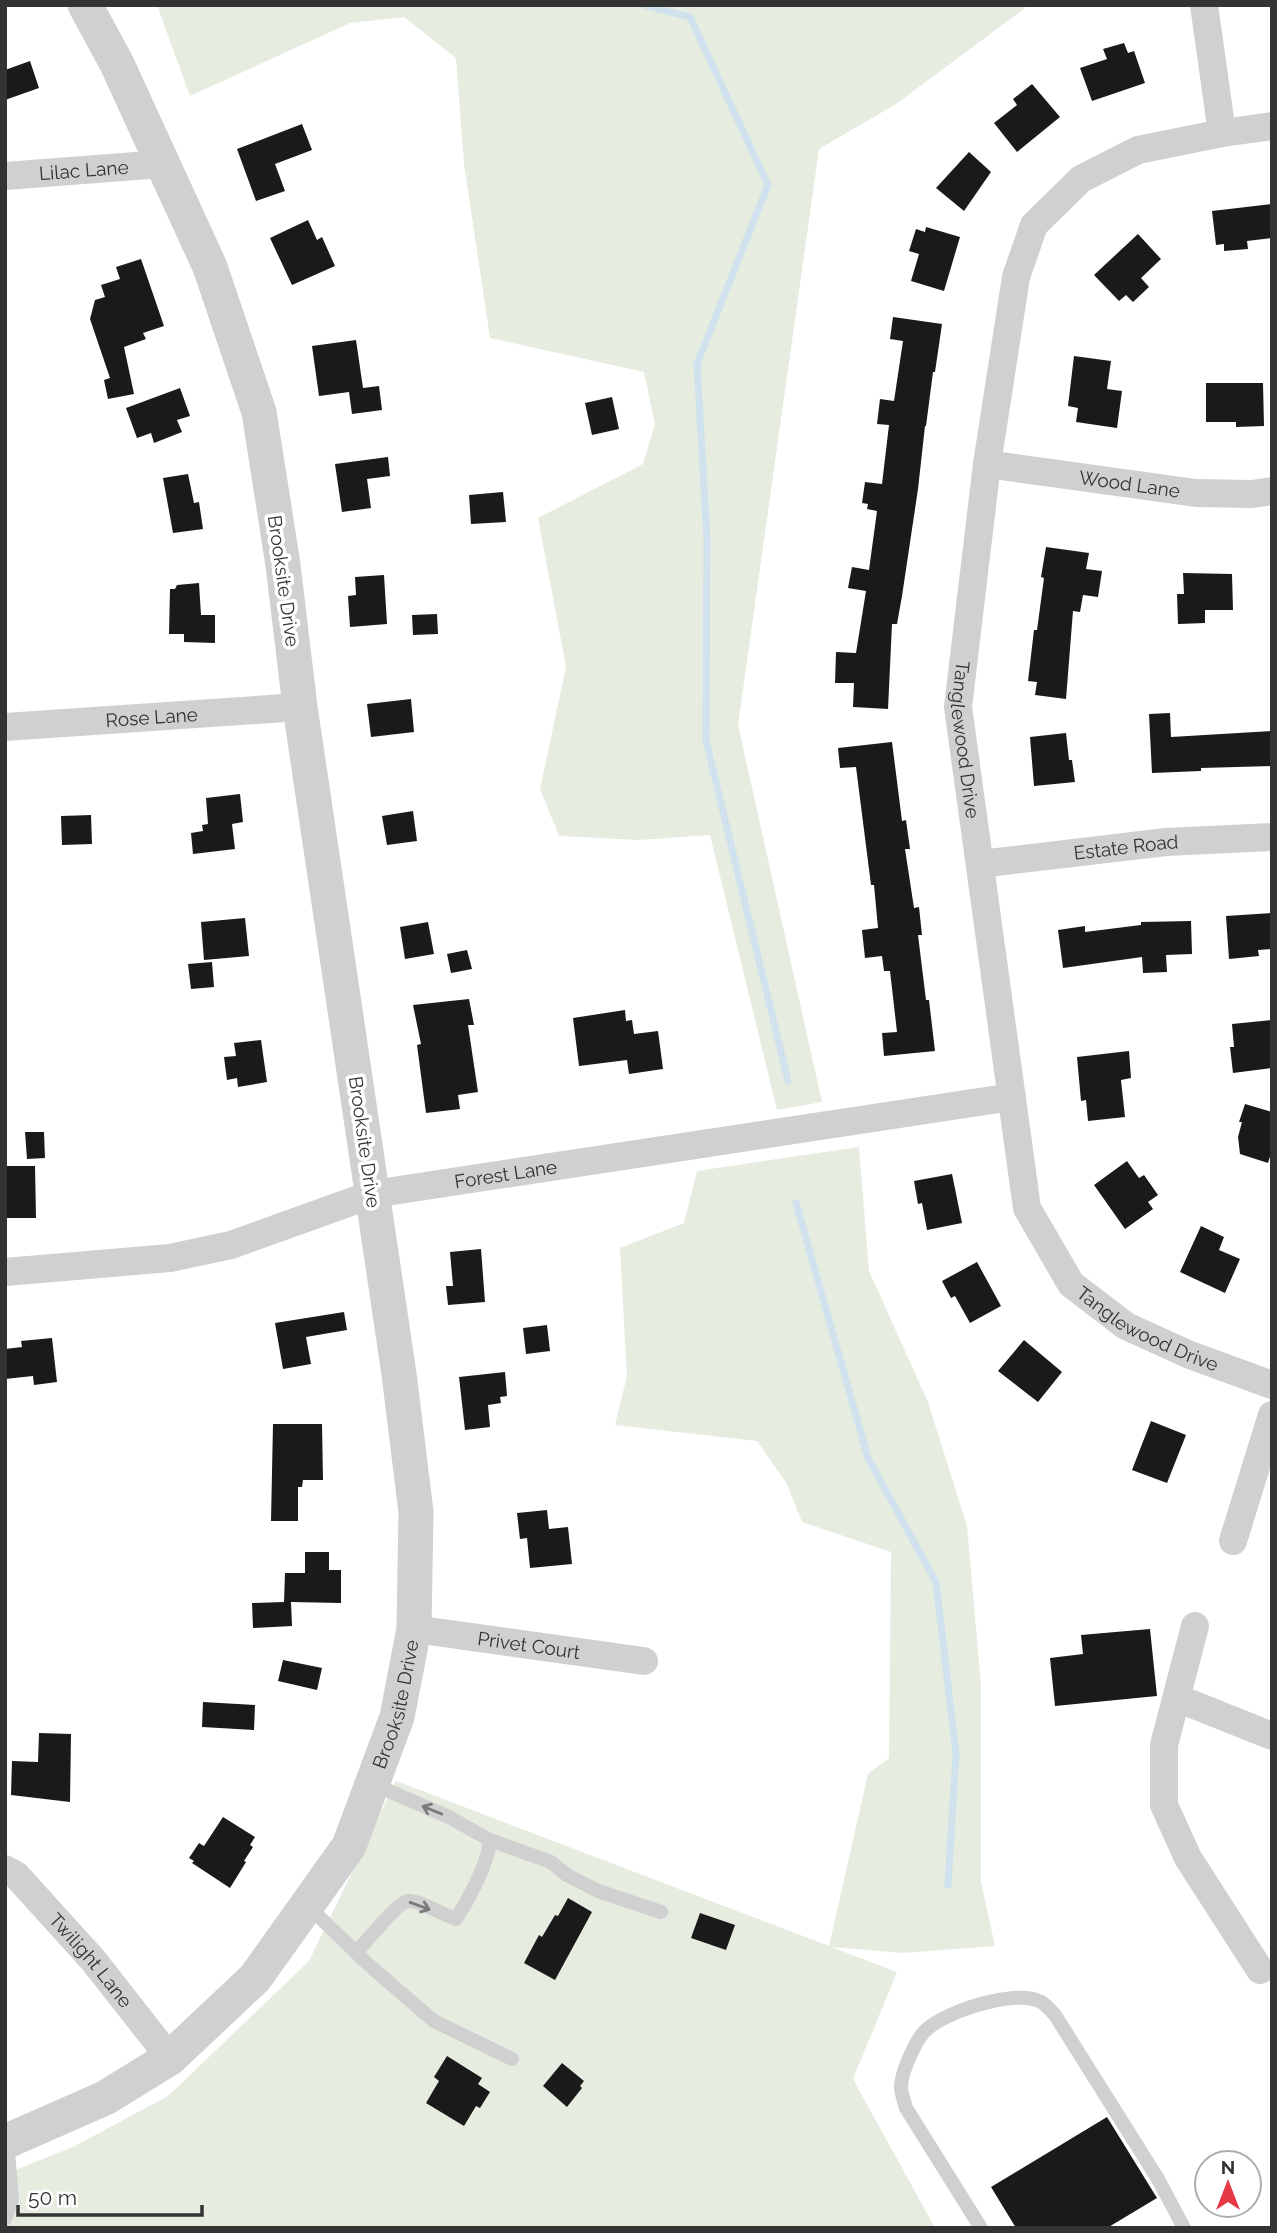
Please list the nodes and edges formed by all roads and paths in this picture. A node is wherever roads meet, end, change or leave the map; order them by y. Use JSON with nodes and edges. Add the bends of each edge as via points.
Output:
{"nodes":[{"id":1,"x":85,"y":5,"type":"edge"},
{"id":2,"x":1204,"y":5,"type":"edge"},
{"id":3,"x":1272,"y":127,"type":"edge"},
{"id":4,"x":1222,"y":133,"type":"junction"},
{"id":5,"x":162,"y":164,"type":"junction"},
{"id":6,"x":5,"y":176,"type":"edge"},
{"id":7,"x":987,"y":464,"type":"junction"},
{"id":8,"x":1272,"y":491,"type":"edge"},
{"id":9,"x":300,"y":707,"type":"junction"},
{"id":10,"x":5,"y":727,"type":"edge"},
{"id":11,"x":1272,"y":836,"type":"edge"},
{"id":12,"x":979,"y":864,"type":"junction"},
{"id":13,"x":1012,"y":1097,"type":"junction"},
{"id":14,"x":373,"y":1194,"type":"junction"},
{"id":15,"x":5,"y":1272,"type":"edge"},
{"id":16,"x":1272,"y":1385,"type":"edge"},
{"id":17,"x":1272,"y":1415,"type":"edge"},
{"id":18,"x":1233,"y":1541,"type":"dead end"},
{"id":19,"x":1195,"y":1626,"type":"dead end"},
{"id":20,"x":414,"y":1629,"type":"junction"},
{"id":21,"x":644,"y":1661,"type":"dead end"},
{"id":22,"x":1177,"y":1698,"type":"junction"},
{"id":23,"x":1272,"y":1736,"type":"edge"},
{"id":24,"x":372,"y":1783,"type":"junction"},
{"id":25,"x":490,"y":1840,"type":"junction"},
{"id":26,"x":5,"y":1869,"type":"edge"},
{"id":27,"x":307,"y":1905,"type":"junction"},
{"id":28,"x":661,"y":1912,"type":"dead end"},
{"id":29,"x":356,"y":1953,"type":"junction"},
{"id":30,"x":1268,"y":1975,"type":"edge"},
{"id":31,"x":170,"y":2058,"type":"junction"},
{"id":32,"x":512,"y":2059,"type":"dead end"},
{"id":33,"x":6,"y":2142,"type":"edge"},
{"id":34,"x":5,"y":2219,"type":"edge"},
{"id":35,"x":1179,"y":2226,"type":"edge"},
{"id":36,"x":981,"y":2228,"type":"edge"}],
"edges":[{"from":1,"to":5,"type":"street","name":"Brooksite Drive"},
{"from":2,"to":4,"type":"street"},
{"from":3,"to":4,"type":"street","name":"Tanglewood Drive"},
{"from":4,"to":7,"type":"street","name":"Tanglewood Drive","via":[[1138,150],[1081,179],[1034,225],[1016,277]]},
{"from":5,"to":6,"type":"street","name":"Lilac Lane"},
{"from":5,"to":9,"type":"street","name":"Brooksite Drive","via":[[210,267],[259,412]]},
{"from":7,"to":8,"type":"street","name":"Wood Lane","via":[[1196,493]]},
{"from":7,"to":12,"type":"street","name":"Tanglewood Drive","via":[[958,707]]},
{"from":9,"to":10,"type":"street","name":"Rose Lane"},
{"from":9,"to":14,"type":"street","name":"Brooksite Drive"},
{"from":11,"to":12,"type":"street","name":"Estate Road","via":[[1166,842]]},
{"from":12,"to":13,"type":"street","name":"Tanglewood Drive"},
{"from":13,"to":14,"type":"street","name":"Forest Lane"},
{"from":13,"to":16,"type":"street","name":"Tanglewood Drive","via":[[1027,1208],[1071,1283],[1126,1326],[1190,1356]]},
{"from":14,"to":15,"type":"street","name":"Forest Lane","via":[[231,1245],[170,1258]]},
{"from":14,"to":20,"type":"street","name":"Brooksite Drive","via":[[416,1512]]},
{"from":17,"to":18,"type":"street"},
{"from":19,"to":22,"type":"street"},
{"from":20,"to":21,"type":"street","name":"Privet Court"},
{"from":20,"to":24,"type":"street","name":"Brooksite Drive","via":[[397,1717]]},
{"from":22,"to":23,"type":"street"},
{"from":22,"to":30,"type":"street","via":[[1164,1745],[1164,1805],[1188,1858]]},
{"from":25,"to":24,"type":"lane","one_way":true},
{"from":24,"to":27,"type":"street","name":"Brooksite Drive","via":[[349,1846]]},
{"from":25,"to":28,"type":"lane","via":[[551,1861],[598,1891]]},
{"from":29,"to":25,"type":"lane","one_way":true,"via":[[396,1906],[407,1901],[456,1919],[482,1868]]},
{"from":26,"to":31,"type":"street","name":"Twilight Lane","via":[[16,1875],[93,1961]]},
{"from":27,"to":29,"type":"lane"},
{"from":27,"to":31,"type":"street","name":"Brooksite Drive","via":[[255,1978]]},
{"from":29,"to":32,"type":"lane","via":[[434,2021]]},
{"from":31,"to":33,"type":"street","name":"Brooksite Drive","via":[[105,2098]]},
{"from":33,"to":34,"type":"lane","via":[[12,2199]]},
{"from":35,"to":36,"type":"lane","via":[[1158,2179],[1055,2015],[1042,2001],[1032,1998],[975,2005],[947,2015],[923,2033],[901,2085],[906,2108]]}]}
